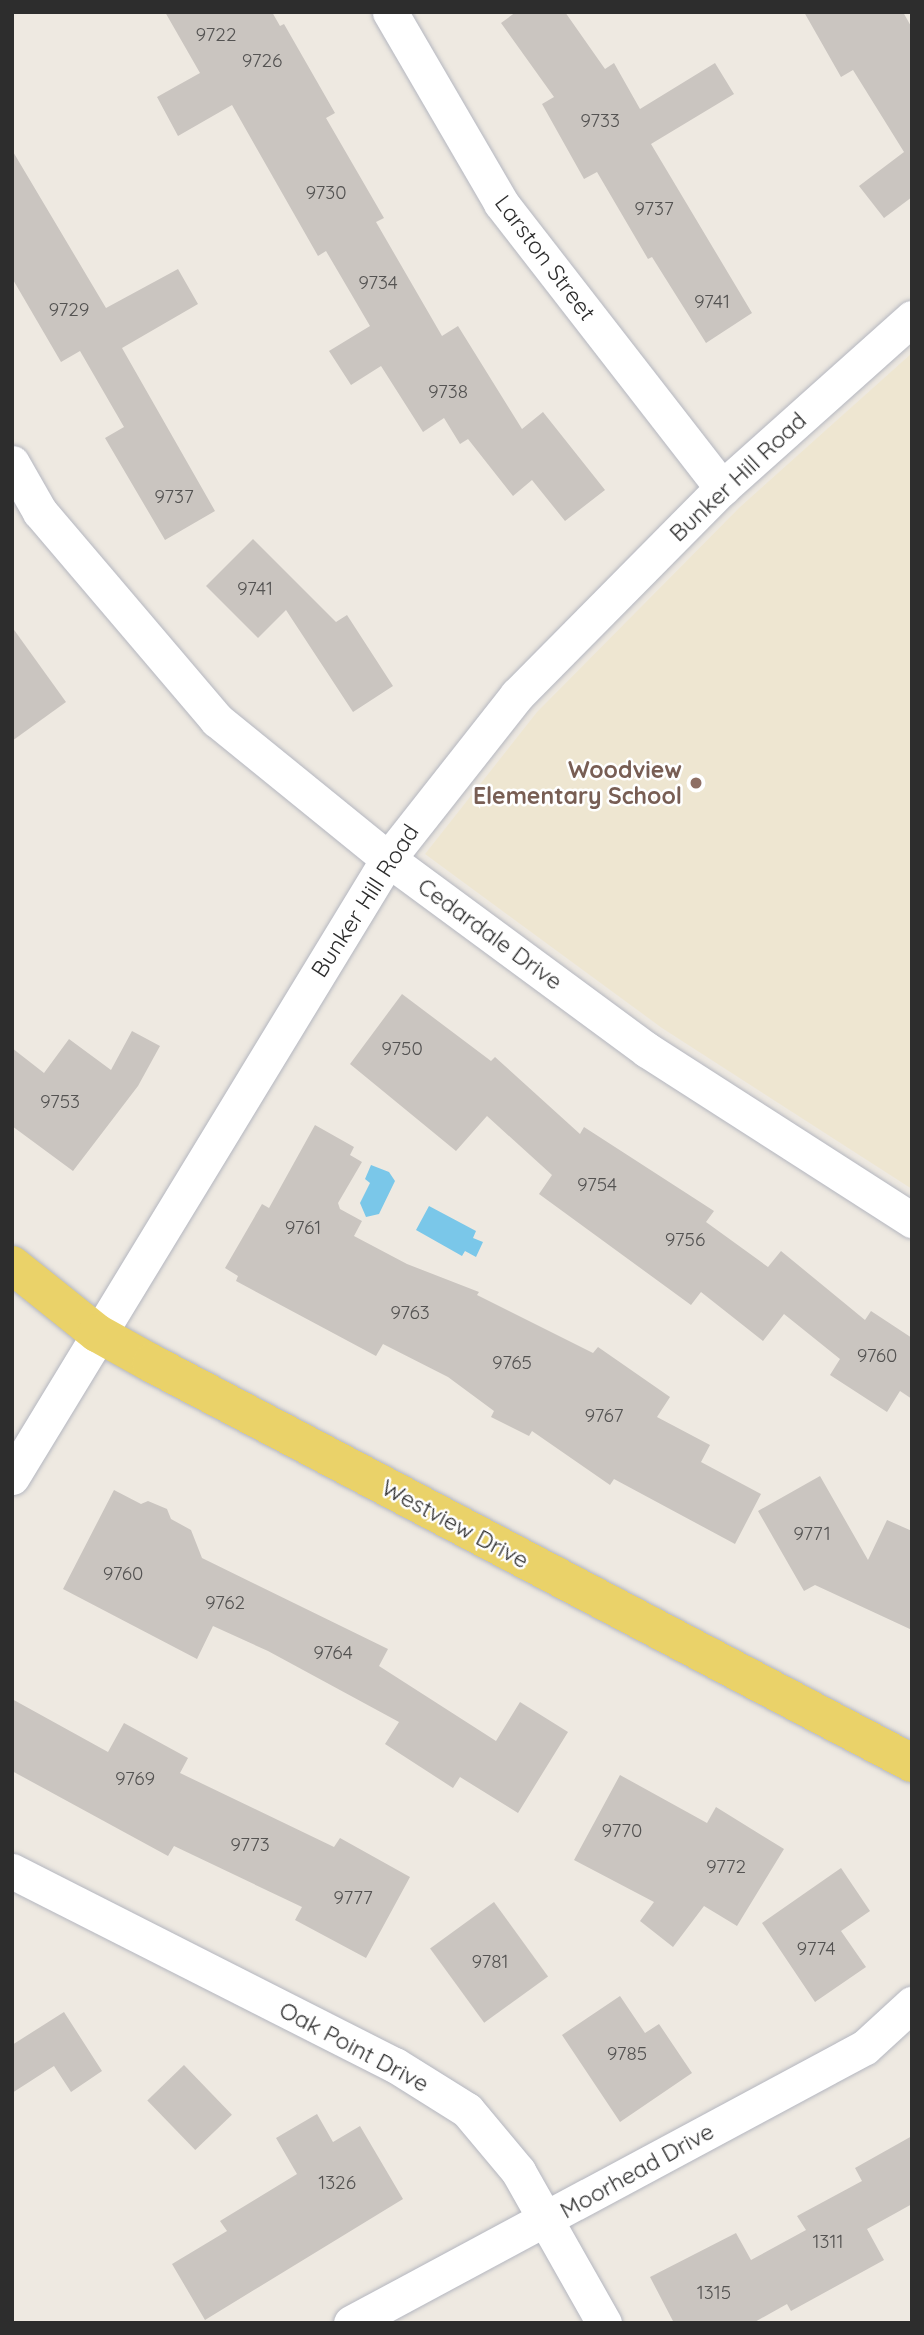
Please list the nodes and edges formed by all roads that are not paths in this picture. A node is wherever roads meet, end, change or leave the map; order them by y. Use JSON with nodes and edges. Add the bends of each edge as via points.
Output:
{"nodes":[{"id":1,"x":390,"y":12,"type":"edge"},
{"id":2,"x":912,"y":318,"type":"edge"},
{"id":3,"x":12,"y":463,"type":"edge"},
{"id":4,"x":722,"y":488,"type":"junction"},
{"id":5,"x":388,"y":859,"type":"junction"},
{"id":6,"x":912,"y":1220,"type":"edge"},
{"id":7,"x":12,"y":1265,"type":"edge"},
{"id":8,"x":97,"y":1333,"type":"junction"},
{"id":9,"x":12,"y":1477,"type":"edge"},
{"id":10,"x":912,"y":1763,"type":"edge"},
{"id":11,"x":12,"y":1871,"type":"edge"},
{"id":12,"x":912,"y":2004,"type":"edge"},
{"id":13,"x":548,"y":2220,"type":"junction"},
{"id":14,"x":351,"y":2323,"type":"edge"},
{"id":15,"x":604,"y":2323,"type":"edge"}],
"edges":[{"from":1,"to":4,"type":"street","name":"Larston Street","via":[[501,203]]},
{"from":2,"to":4,"type":"street","name":"Bunker Hill Road"},
{"from":3,"to":5,"type":"street","name":"Cedardale Drive","via":[[40,512],[217,720]]},
{"from":4,"to":5,"type":"street","name":"Bunker Hill Road","via":[[517,695]]},
{"from":5,"to":6,"type":"street","name":"Cedardale Drive","via":[[648,1049]]},
{"from":5,"to":8,"type":"street","name":"Bunker Hill Road"},
{"from":7,"to":8,"type":"main road","name":"Westview Drive"},
{"from":8,"to":9,"type":"street","name":"Bunker Hill Road"},
{"from":8,"to":10,"type":"main road","name":"Westview Drive"},
{"from":11,"to":13,"type":"street","name":"Oak Point Drive","via":[[396,2065],[467,2110],[518,2171]]},
{"from":12,"to":13,"type":"street","name":"Moorhead Drive","via":[[865,2047]]},
{"from":13,"to":14,"type":"street","name":"Moorhead Drive"},
{"from":13,"to":15,"type":"street","name":"Oak Point Drive"}]}
